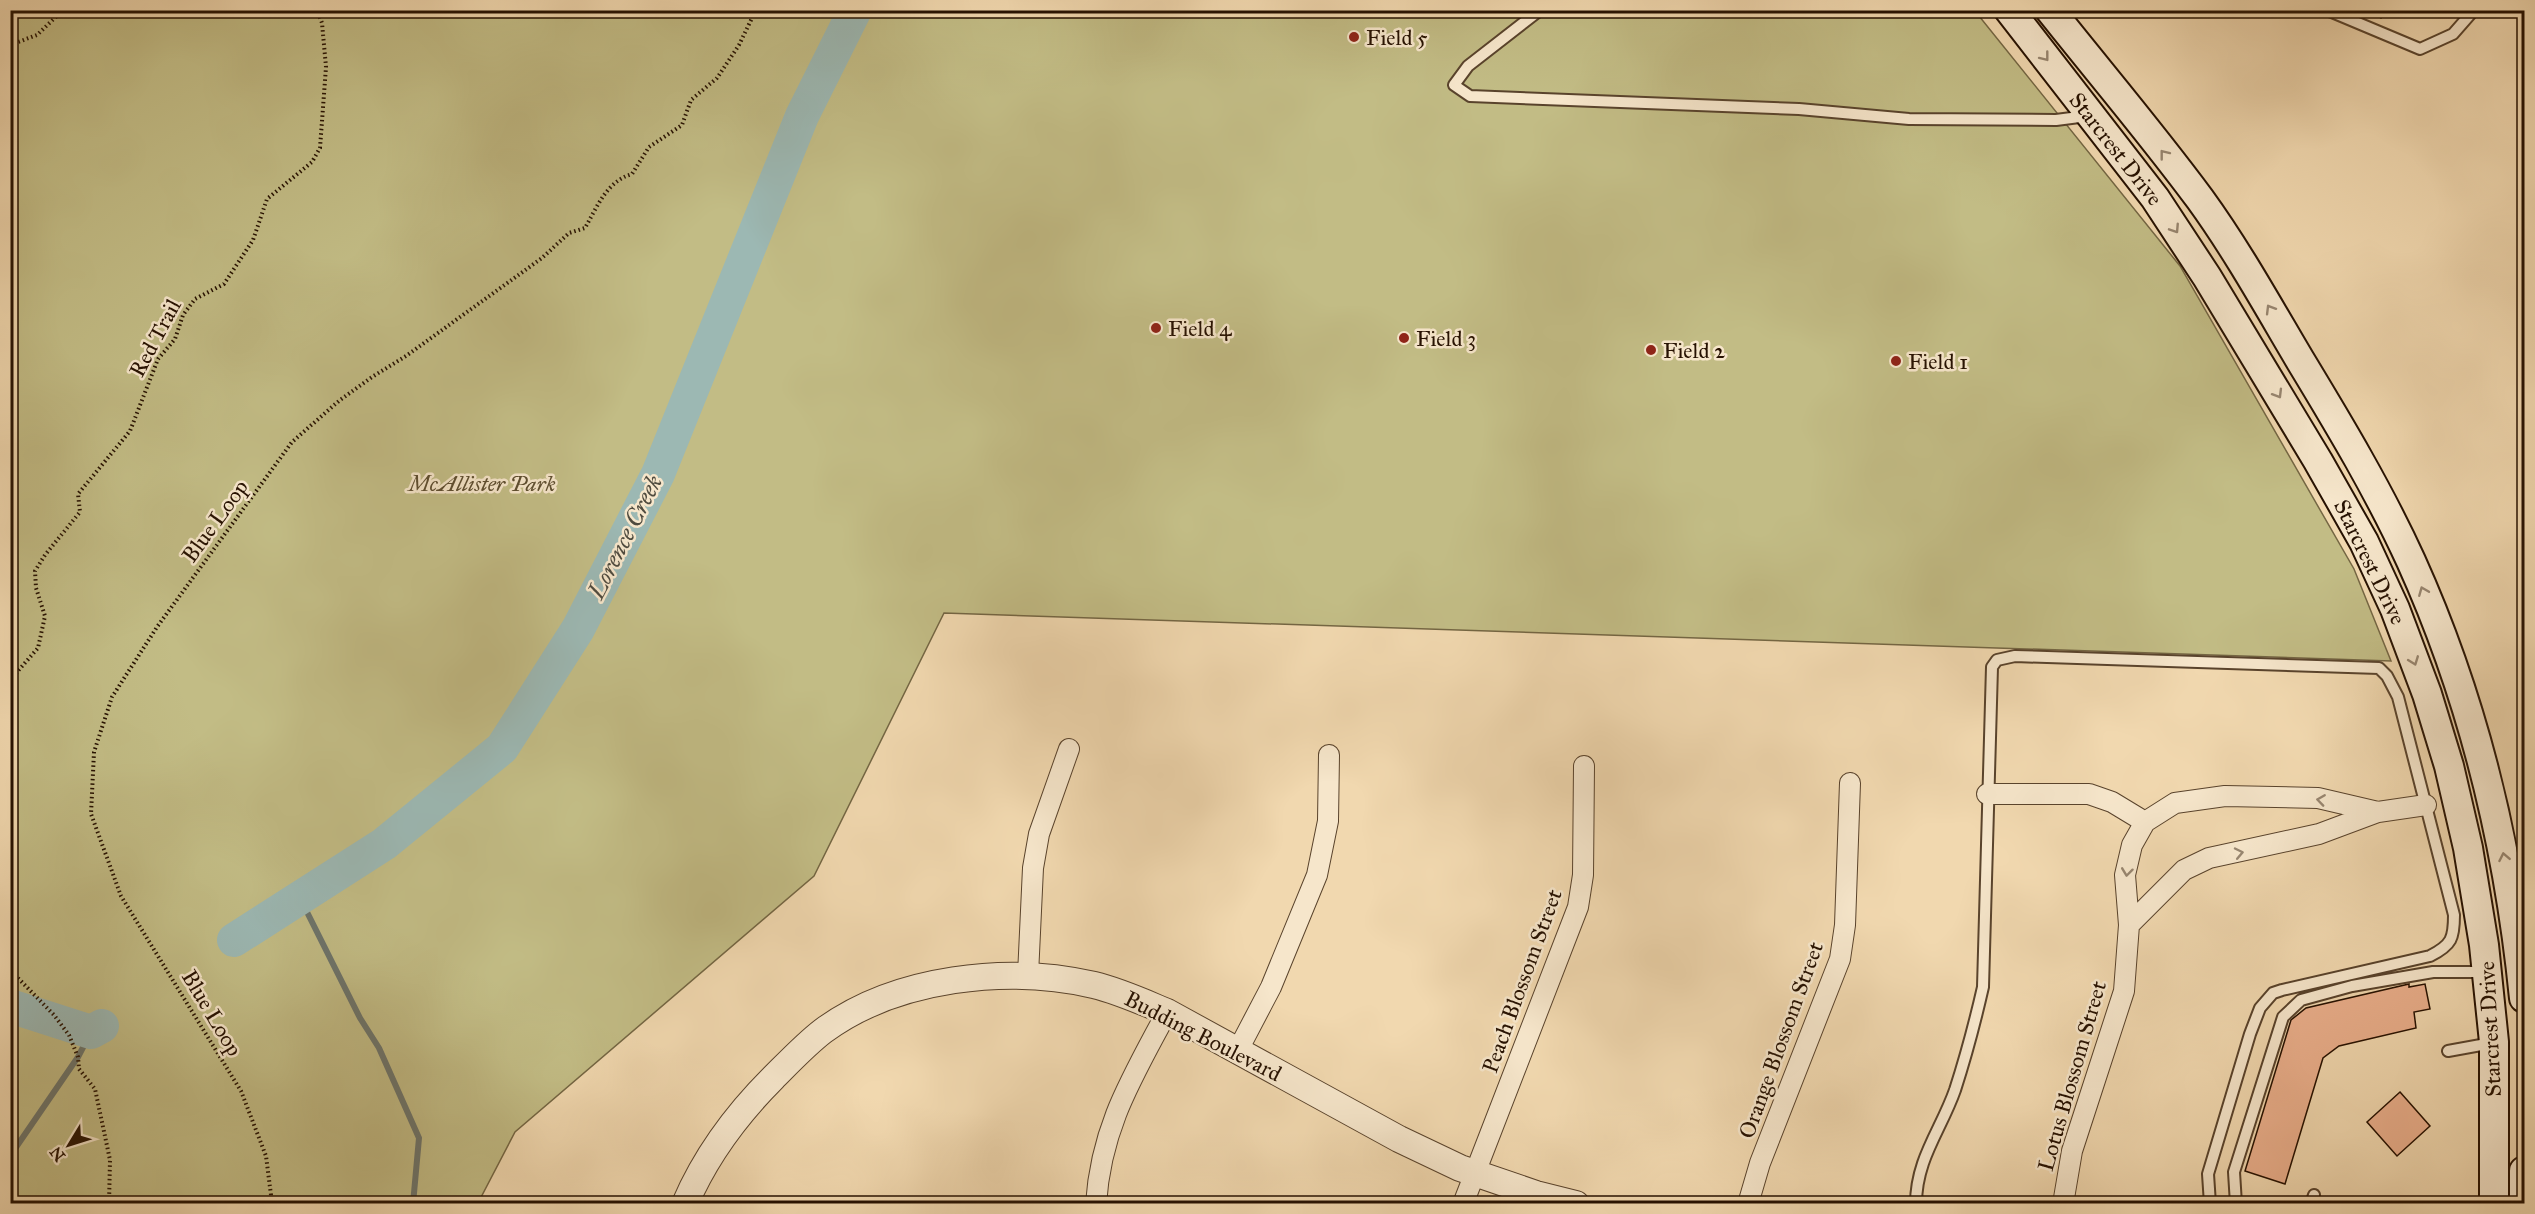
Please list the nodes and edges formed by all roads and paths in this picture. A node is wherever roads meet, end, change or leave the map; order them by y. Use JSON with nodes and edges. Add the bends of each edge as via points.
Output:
{"nodes":[{"id":1,"x":63,"y":10,"type":"edge"},
{"id":2,"x":317,"y":10,"type":"edge"},
{"id":3,"x":751,"y":10,"type":"edge"},
{"id":4,"x":1540,"y":10,"type":"edge"},
{"id":5,"x":2009,"y":10,"type":"edge"},
{"id":6,"x":2050,"y":10,"type":"edge"},
{"id":7,"x":2327,"y":10,"type":"edge"},
{"id":8,"x":2474,"y":10,"type":"edge"},
{"id":9,"x":10,"y":45,"type":"edge"},
{"id":10,"x":2090,"y":116,"type":"junction"},
{"id":11,"x":2318,"y":461,"type":"junction"},
{"id":12,"x":2411,"y":561,"type":"junction"},
{"id":13,"x":10,"y":686,"type":"edge"},
{"id":14,"x":1069,"y":749,"type":"dead end"},
{"id":15,"x":1329,"y":755,"type":"dead end"},
{"id":16,"x":1584,"y":766,"type":"dead end"},
{"id":17,"x":1850,"y":783,"type":"dead end"},
{"id":18,"x":1988,"y":794,"type":"junction"},
{"id":19,"x":2426,"y":805,"type":"junction"},
{"id":20,"x":2378,"y":812,"type":"junction"},
{"id":21,"x":2145,"y":822,"type":"junction"},
{"id":22,"x":2129,"y":925,"type":"junction"},
{"id":23,"x":10,"y":962,"type":"edge"},
{"id":24,"x":2487,"y":972,"type":"junction"},
{"id":25,"x":1028,"y":975,"type":"junction"},
{"id":26,"x":2524,"y":998,"type":"edge"},
{"id":27,"x":1167,"y":1012,"type":"junction"},
{"id":28,"x":2494,"y":1042,"type":"junction"},
{"id":29,"x":1238,"y":1050,"type":"junction"},
{"id":30,"x":2448,"y":1051,"type":"dead end"},
{"id":31,"x":2524,"y":1171,"type":"edge"},
{"id":32,"x":1475,"y":1175,"type":"junction"},
{"id":33,"x":109,"y":1203,"type":"edge"},
{"id":34,"x":270,"y":1203,"type":"edge"},
{"id":35,"x":685,"y":1203,"type":"edge"},
{"id":36,"x":1096,"y":1203,"type":"edge"},
{"id":37,"x":1463,"y":1203,"type":"edge"},
{"id":38,"x":1576,"y":1203,"type":"edge"},
{"id":39,"x":1748,"y":1203,"type":"edge"},
{"id":40,"x":1916,"y":1203,"type":"edge"},
{"id":41,"x":2063,"y":1203,"type":"edge"},
{"id":42,"x":2210,"y":1203,"type":"edge"},
{"id":43,"x":2236,"y":1203,"type":"edge"},
{"id":44,"x":2494,"y":1203,"type":"edge"},
{"id":45,"x":2524,"y":1203,"type":"edge"}],
"edges":[{"from":1,"to":9,"type":"path","via":[[37,35]]},
{"from":2,"to":13,"type":"path","name":"Red Trail","via":[[326,67],[320,148],[312,162],[267,199],[253,240],[224,284],[195,299],[183,315],[176,339],[158,359],[130,431],[78,494],[80,512],[35,571],[45,616],[38,648]]},
{"from":3,"to":34,"type":"path","name":"Blue Loop","via":[[752,18],[739,45],[717,78],[691,100],[682,125],[649,147],[632,174],[621,177],[610,187],[585,228],[569,233],[542,258],[340,400],[292,442],[157,627],[112,697],[94,752],[91,814],[121,896],[241,1091],[266,1156]]},
{"from":4,"to":10,"type":"lane","via":[[1468,66],[1454,85],[1470,96],[1799,109],[1909,119],[2056,120]]},
{"from":5,"to":10,"type":"main road","name":"Starcrest Drive","one_way":true},
{"from":12,"to":6,"type":"main road","name":"Starcrest Drive","one_way":true,"via":[[2365,469],[2244,264],[2200,200]]},
{"from":7,"to":8,"type":"lane","via":[[2420,49],[2453,34]]},
{"from":10,"to":11,"type":"main road","name":"Starcrest Drive","one_way":true,"via":[[2155,198]]},
{"from":11,"to":12,"type":"main road","via":[[2352,483],[2381,537],[2398,555]]},
{"from":11,"to":24,"type":"main road","name":"Starcrest Drive","one_way":true,"via":[[2364,542],[2427,694],[2468,848]]},
{"from":26,"to":12,"type":"main road","name":"Starcrest Drive","one_way":true,"via":[[2517,927],[2496,818],[2449,655]]},
{"from":14,"to":25,"type":"street","via":[[1039,834],[1033,868]]},
{"from":15,"to":29,"type":"street","via":[[1328,821],[1317,875],[1271,987]]},
{"from":16,"to":32,"type":"street","name":"Peach Blossom Street","via":[[1583,875],[1578,907]]},
{"from":17,"to":39,"type":"street","name":"Orange Blossom Street","via":[[1845,925],[1840,959]]},
{"from":18,"to":19,"type":"lane","via":[[1992,667],[1997,660],[2015,656],[2379,669],[2398,697]]},
{"from":18,"to":21,"type":"street","via":[[2089,794],[2112,802]]},
{"from":18,"to":40,"type":"lane","via":[[1983,987],[1954,1092],[1919,1170]]},
{"from":19,"to":20,"type":"street"},
{"from":19,"to":42,"type":"lane","via":[[2454,915],[2451,941],[2430,956],[2282,990],[2268,998],[2250,1034],[2208,1174]]},
{"from":20,"to":21,"type":"street","one_way":true,"via":[[2318,798],[2225,796],[2175,803]]},
{"from":22,"to":20,"type":"street","one_way":true,"via":[[2184,870],[2209,858],[2319,834]]},
{"from":21,"to":22,"type":"street","name":"Lotus Blossom Street","one_way":true,"via":[[2132,845],[2125,875]]},
{"from":22,"to":41,"type":"street","name":"Lotus Blossom Street","via":[[2124,991],[2072,1151]]},
{"from":23,"to":33,"type":"path","via":[[17,977],[69,1035],[78,1069],[95,1089],[110,1160]]},
{"from":24,"to":28,"type":"main road","name":"Starcrest Drive"},
{"from":24,"to":43,"type":"lane","via":[[2433,972],[2352,986],[2301,1000],[2283,1017],[2235,1172]]},
{"from":25,"to":27,"type":"street","name":"Budding Boulevard","via":[[1096,985]]},
{"from":25,"to":35,"type":"street","name":"Budding Boulevard","via":[[990,976],[923,987],[861,1008],[824,1031],[731,1124]]},
{"from":27,"to":29,"type":"street","name":"Budding Boulevard"},
{"from":27,"to":36,"type":"street","via":[[1119,1102],[1105,1141]]},
{"from":28,"to":30,"type":"lane"},
{"from":28,"to":44,"type":"main road","name":"Starcrest Drive"},
{"from":29,"to":32,"type":"street","name":"Budding Boulevard","via":[[1399,1139]]},
{"from":31,"to":45,"type":"main road"},
{"from":32,"to":37,"type":"street","name":"Peach Blossom Street"},
{"from":32,"to":38,"type":"street","name":"Budding Boulevard"}]}
